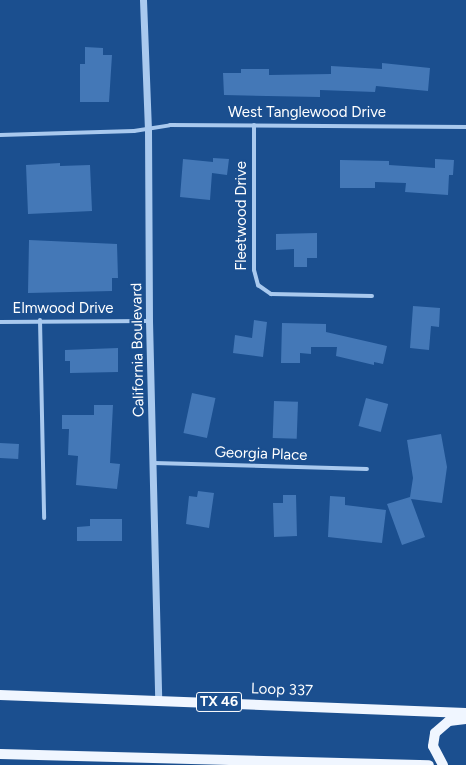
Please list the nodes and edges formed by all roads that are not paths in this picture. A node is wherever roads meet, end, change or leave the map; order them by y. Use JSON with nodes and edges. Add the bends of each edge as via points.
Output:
{"nodes":[{"id":1,"x":143,"y":0,"type":"edge"},
{"id":2,"x":254,"y":125,"type":"junction"},
{"id":3,"x":466,"y":127,"type":"edge"},
{"id":4,"x":148,"y":129,"type":"junction"},
{"id":5,"x":0,"y":135,"type":"edge"},
{"id":6,"x":372,"y":296,"type":"dead end"},
{"id":7,"x":40,"y":320,"type":"junction"},
{"id":8,"x":149,"y":321,"type":"junction"},
{"id":9,"x":0,"y":322,"type":"edge"},
{"id":10,"x":154,"y":463,"type":"junction"},
{"id":11,"x":367,"y":468,"type":"dead end"},
{"id":12,"x":44,"y":518,"type":"dead end"},
{"id":13,"x":0,"y":695,"type":"edge"},
{"id":14,"x":158,"y":699,"type":"junction"},
{"id":15,"x":466,"y":713,"type":"edge"},
{"id":16,"x":466,"y":719,"type":"edge"},
{"id":17,"x":0,"y":754,"type":"edge"},
{"id":18,"x":429,"y":765,"type":"edge"},
{"id":19,"x":443,"y":765,"type":"edge"}],
"edges":[{"from":1,"to":4,"type":"street","name":"California Boulevard"},
{"from":2,"to":3,"type":"street","name":"West Tanglewood Drive"},
{"from":2,"to":4,"type":"street","name":"West Tanglewood Drive","via":[[170,125]]},
{"from":2,"to":6,"type":"street","name":"Fleetwood Drive","via":[[254,270],[258,285],[271,294]]},
{"from":4,"to":5,"type":"street","name":"West Tanglewood Drive"},
{"from":4,"to":8,"type":"street","name":"California Boulevard"},
{"from":7,"to":8,"type":"street","name":"Elmwood Drive"},
{"from":7,"to":9,"type":"street","name":"Elmwood Drive"},
{"from":7,"to":12,"type":"street"},
{"from":8,"to":10,"type":"street","name":"California Boulevard"},
{"from":10,"to":11,"type":"street","name":"Georgia Place"},
{"from":10,"to":14,"type":"street","name":"California Boulevard"},
{"from":13,"to":14,"type":"main road","name":"Loop 337","number":"TX 46"},
{"from":14,"to":15,"type":"main road","name":"Loop 337","number":"TX 46"},
{"from":16,"to":19,"type":"main road","via":[[449,721],[435,733],[433,746]]},
{"from":17,"to":18,"type":"main road"}]}
